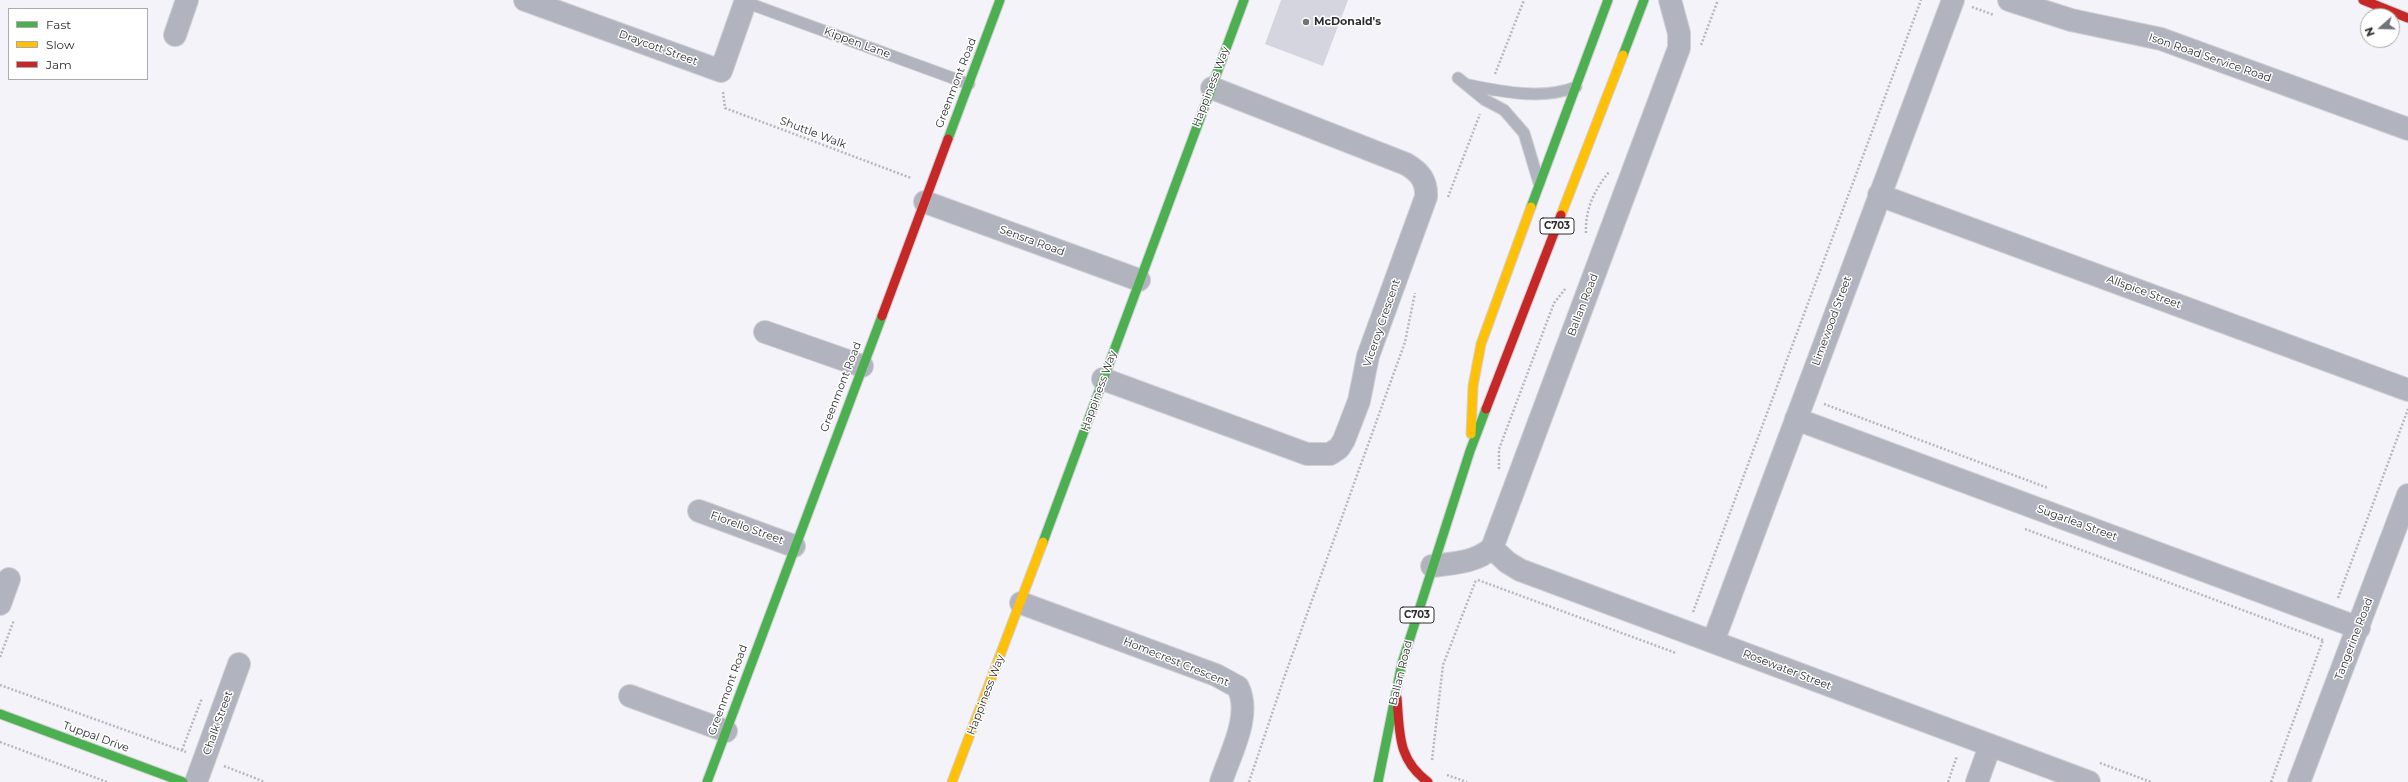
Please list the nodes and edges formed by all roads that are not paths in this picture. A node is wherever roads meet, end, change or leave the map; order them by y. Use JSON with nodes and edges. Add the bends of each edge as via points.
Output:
{"nodes":[{"id":1,"x":187,"y":0,"type":"edge"},
{"id":2,"x":525,"y":0,"type":"edge"},
{"id":3,"x":1000,"y":0,"type":"edge"},
{"id":4,"x":1244,"y":0,"type":"edge"},
{"id":5,"x":1608,"y":0,"type":"edge"},
{"id":6,"x":1644,"y":0,"type":"edge"},
{"id":7,"x":1670,"y":0,"type":"edge"},
{"id":8,"x":1953,"y":0,"type":"edge"},
{"id":9,"x":2363,"y":0,"type":"edge"},
{"id":10,"x":746,"y":1,"type":"edge"},
{"id":11,"x":2003,"y":8,"type":"edge"},
{"id":12,"x":2408,"y":18,"type":"edge"},
{"id":13,"x":175,"y":35,"type":"dead end"},
{"id":14,"x":1458,"y":78,"type":"dead end"},
{"id":15,"x":969,"y":84,"type":"junction"},
{"id":16,"x":1468,"y":85,"type":"junction"},
{"id":17,"x":1576,"y":87,"type":"junction"},
{"id":18,"x":1212,"y":88,"type":"junction"},
{"id":19,"x":2408,"y":128,"type":"edge"},
{"id":20,"x":1539,"y":185,"type":"junction"},
{"id":21,"x":927,"y":194,"type":"junction"},
{"id":22,"x":1879,"y":195,"type":"junction"},
{"id":23,"x":1139,"y":280,"type":"junction"},
{"id":24,"x":765,"y":332,"type":"dead end"},
{"id":25,"x":862,"y":366,"type":"junction"},
{"id":26,"x":1103,"y":379,"type":"junction"},
{"id":27,"x":2408,"y":390,"type":"edge"},
{"id":28,"x":1796,"y":419,"type":"junction"},
{"id":29,"x":1470,"y":451,"type":"junction"},
{"id":30,"x":2408,"y":495,"type":"edge"},
{"id":31,"x":699,"y":511,"type":"dead end"},
{"id":32,"x":794,"y":546,"type":"junction"},
{"id":33,"x":1485,"y":553,"type":"junction"},
{"id":34,"x":1432,"y":566,"type":"junction"},
{"id":35,"x":9,"y":579,"type":"dead end"},
{"id":36,"x":1022,"y":603,"type":"junction"},
{"id":37,"x":0,"y":604,"type":"edge"},
{"id":38,"x":2359,"y":628,"type":"junction"},
{"id":39,"x":1717,"y":632,"type":"junction"},
{"id":40,"x":239,"y":664,"type":"dead end"},
{"id":41,"x":1397,"y":688,"type":"junction"},
{"id":42,"x":630,"y":696,"type":"dead end"},
{"id":43,"x":0,"y":714,"type":"edge"},
{"id":44,"x":726,"y":731,"type":"junction"},
{"id":45,"x":1990,"y":746,"type":"junction"},
{"id":46,"x":183,"y":782,"type":"edge"},
{"id":47,"x":196,"y":782,"type":"edge"},
{"id":48,"x":707,"y":782,"type":"edge"},
{"id":49,"x":952,"y":782,"type":"edge"},
{"id":50,"x":1221,"y":782,"type":"edge"},
{"id":51,"x":1378,"y":782,"type":"edge"},
{"id":52,"x":1428,"y":782,"type":"edge"},
{"id":53,"x":1977,"y":782,"type":"edge"},
{"id":54,"x":2089,"y":782,"type":"edge"},
{"id":55,"x":2299,"y":782,"type":"edge"}],
"edges":[{"from":1,"to":13,"type":"street"},
{"from":2,"to":10,"type":"street","name":"Draycott Street","via":[[721,71]]},
{"from":3,"to":15,"type":"street","name":"Greenmont Road"},
{"from":4,"to":18,"type":"street","name":"Happiness Way"},
{"from":5,"to":17,"type":"street","name":"Ballan Road","number":"C703"},
{"from":6,"to":29,"type":"street","name":"Ballan Road","number":"C703"},
{"from":7,"to":33,"type":"street","name":"Ballan Road","via":[[1679,33],[1679,48]]},
{"from":8,"to":22,"type":"street","name":"Limewood Street"},
{"from":9,"to":12,"type":"street"},
{"from":10,"to":15,"type":"lane","name":"Kippen Lane"},
{"from":11,"to":19,"type":"street","name":"Ison Road Service Road","via":[[2161,39]]},
{"from":14,"to":16,"type":"lane"},
{"from":15,"to":21,"type":"street","name":"Greenmont Road"},
{"from":16,"to":17,"type":"lane","via":[[1559,94]]},
{"from":16,"to":20,"type":"lane","via":[[1485,100],[1504,110],[1524,133]]},
{"from":17,"to":20,"type":"street","name":"Ballan Road","number":"C703"},
{"from":18,"to":23,"type":"street","name":"Happiness Way"},
{"from":18,"to":26,"type":"street","name":"Viceroy Crescent","via":[[1406,164],[1422,176],[1427,187],[1426,197],[1368,356],[1359,401],[1339,448],[1330,454],[1319,456],[1307,454]]},
{"from":20,"to":29,"type":"street","name":"Ballan Road","number":"C703","via":[[1481,344],[1473,386]]},
{"from":21,"to":23,"type":"street","name":"Sensra Road"},
{"from":21,"to":25,"type":"street","name":"Greenmont Road"},
{"from":22,"to":27,"type":"street","name":"Allspice Street"},
{"from":22,"to":28,"type":"street","name":"Limewood Street"},
{"from":23,"to":26,"type":"street","name":"Happiness Way"},
{"from":24,"to":25,"type":"street"},
{"from":25,"to":32,"type":"street","name":"Greenmont Road"},
{"from":26,"to":36,"type":"street","name":"Happiness Way"},
{"from":28,"to":38,"type":"street","name":"Sugarlea Street"},
{"from":28,"to":39,"type":"street","name":"Limewood Street"},
{"from":29,"to":34,"type":"street","name":"Ballan Road","number":"C703"},
{"from":30,"to":38,"type":"street","name":"Tangerine Road"},
{"from":31,"to":32,"type":"street","name":"Fiorello Street"},
{"from":32,"to":44,"type":"street","name":"Greenmont Road"},
{"from":33,"to":34,"type":"street"},
{"from":33,"to":39,"type":"street","name":"Rosewater Street","via":[[1520,570]]},
{"from":34,"to":41,"type":"street","name":"Ballan Road","number":"C703"},
{"from":35,"to":37,"type":"street"},
{"from":36,"to":49,"type":"street","name":"Happiness Way"},
{"from":36,"to":50,"type":"street","name":"Homecrest Crescent","via":[[1216,675],[1238,687],[1244,705]]},
{"from":38,"to":55,"type":"street","name":"Tangerine Road"},
{"from":39,"to":45,"type":"street","name":"Rosewater Street"},
{"from":40,"to":47,"type":"street","name":"Chalk Street"},
{"from":41,"to":51,"type":"street","name":"Ballan Road","number":"C703"},
{"from":41,"to":52,"type":"street","via":[[1400,731],[1406,758],[1413,770]]},
{"from":42,"to":44,"type":"street"},
{"from":43,"to":46,"type":"street","name":"Tuppal Drive"},
{"from":44,"to":48,"type":"street","name":"Greenmont Road"},
{"from":45,"to":53,"type":"street"},
{"from":45,"to":54,"type":"street","name":"Rosewater Street"}]}
